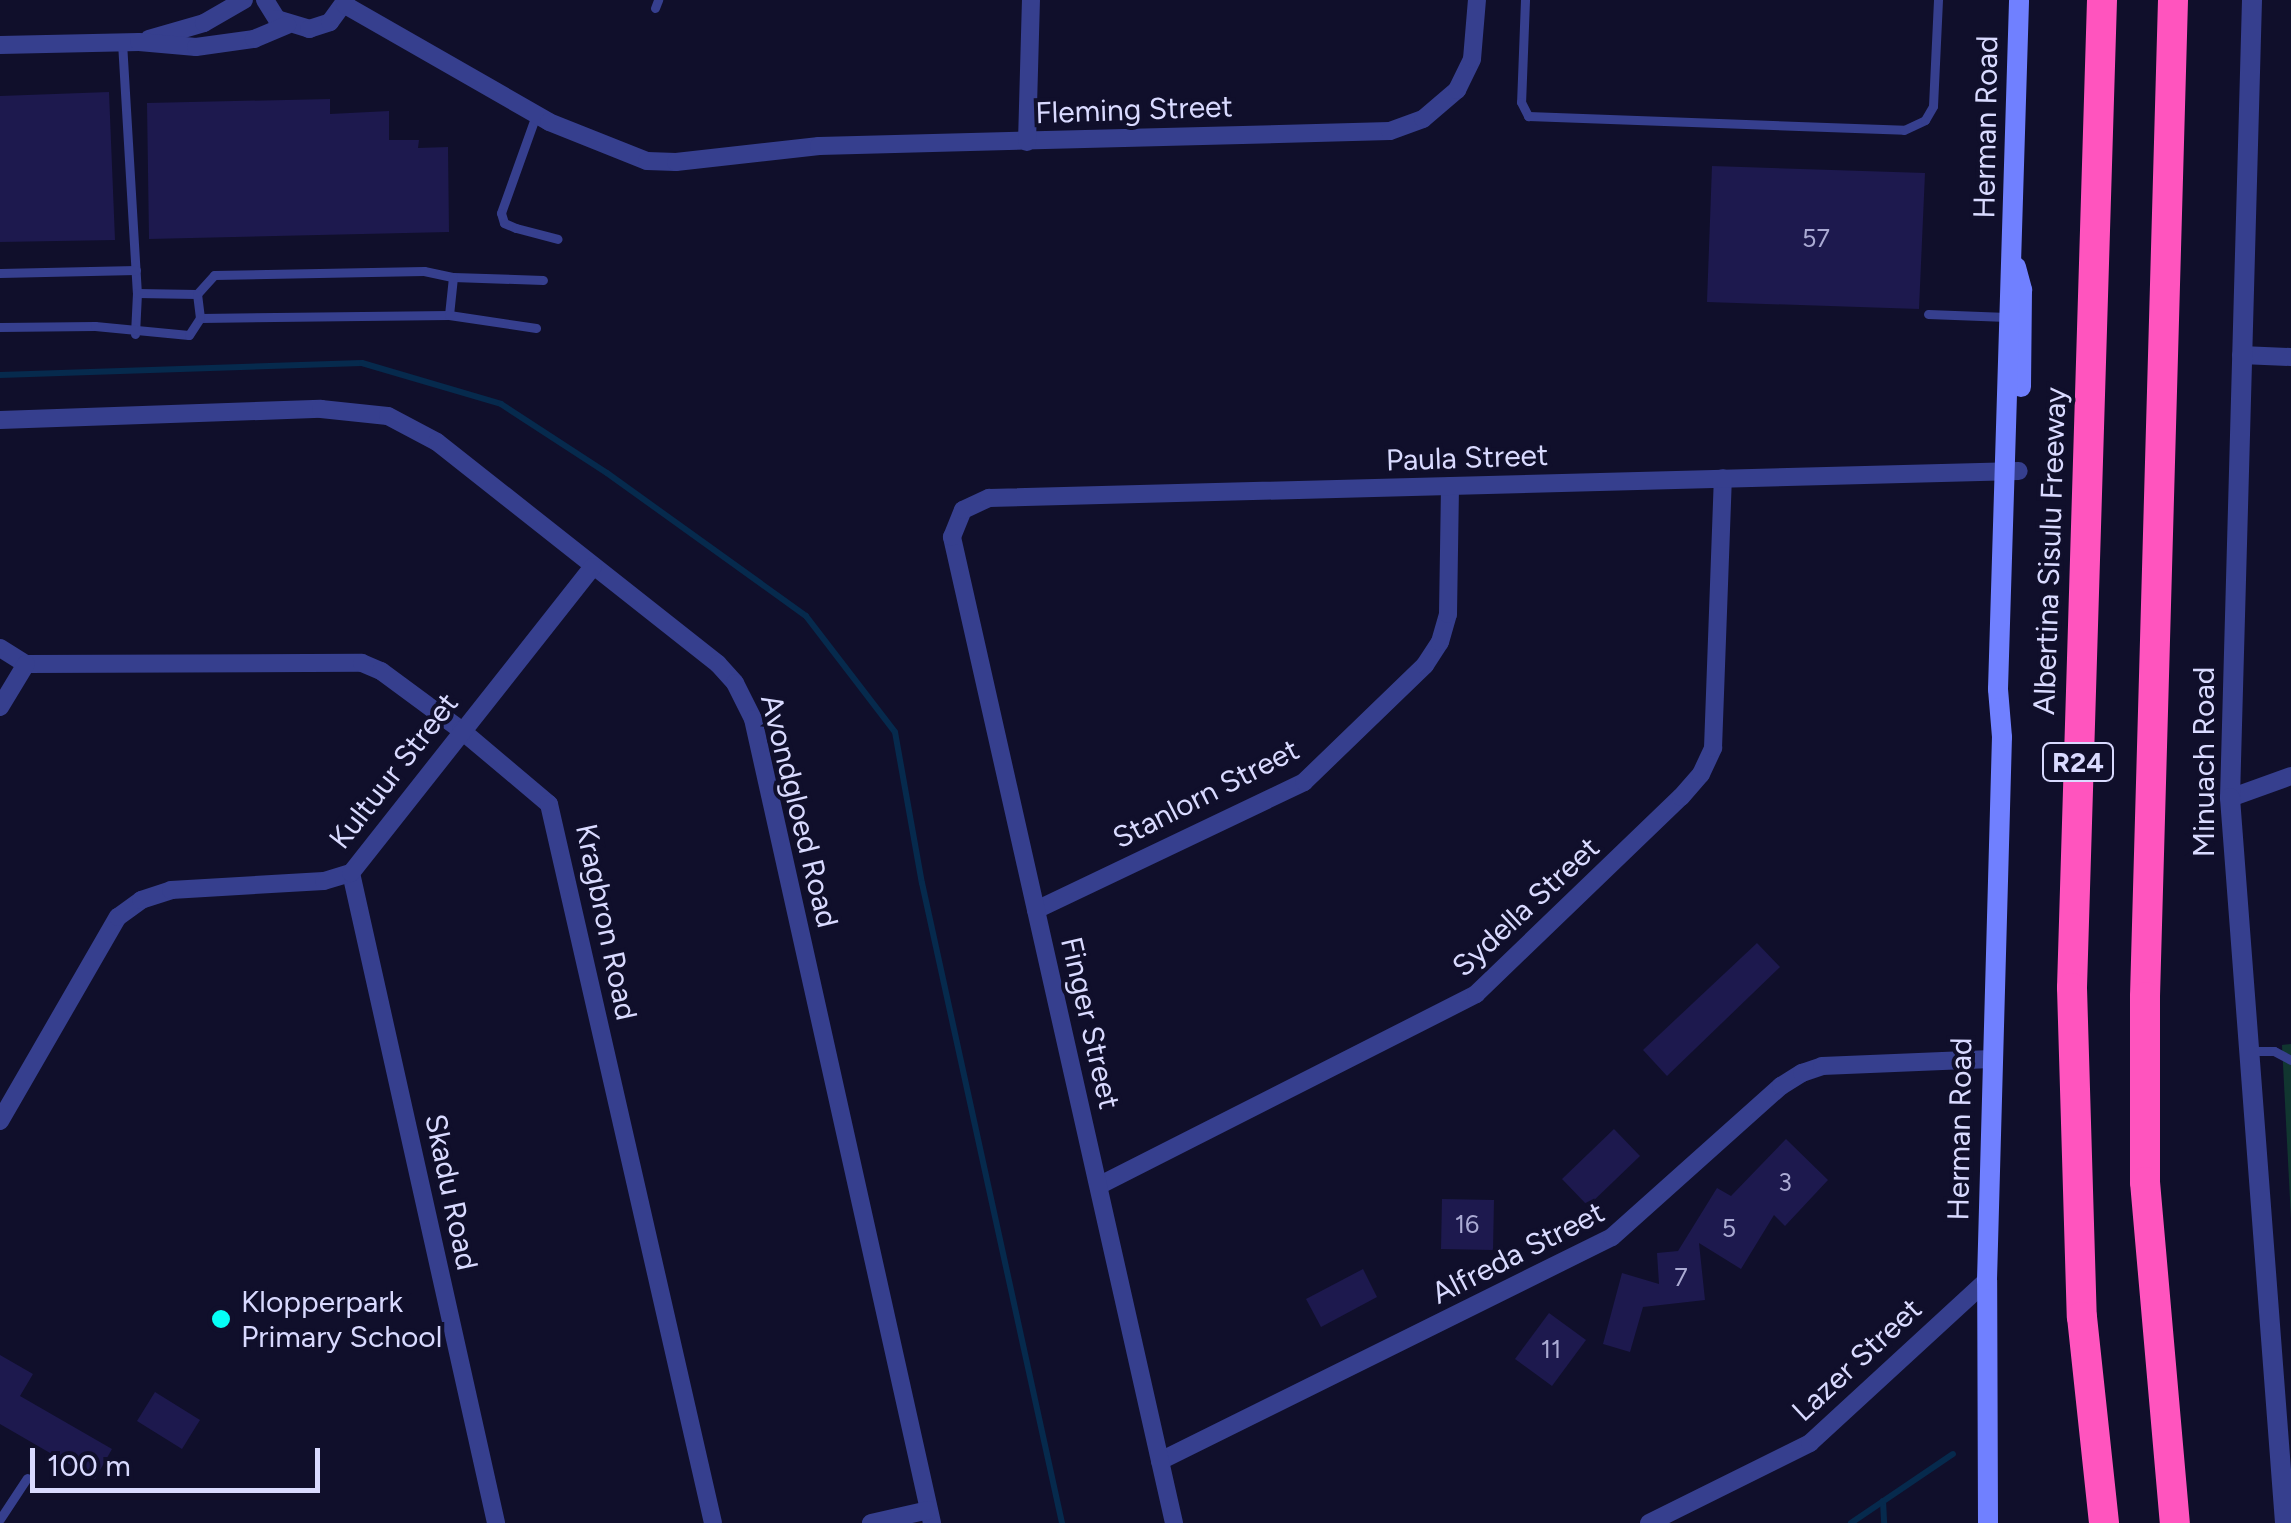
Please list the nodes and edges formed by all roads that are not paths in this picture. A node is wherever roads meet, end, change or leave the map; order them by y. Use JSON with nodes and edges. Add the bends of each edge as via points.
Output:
{"nodes":[{"id":1,"x":244,"y":0,"type":"edge"},
{"id":2,"x":264,"y":0,"type":"edge"},
{"id":3,"x":1030,"y":0,"type":"edge"},
{"id":4,"x":1477,"y":0,"type":"edge"},
{"id":5,"x":1524,"y":0,"type":"edge"},
{"id":6,"x":1938,"y":0,"type":"edge"},
{"id":7,"x":2019,"y":0,"type":"edge"},
{"id":8,"x":2102,"y":0,"type":"edge"},
{"id":9,"x":2173,"y":0,"type":"edge"},
{"id":10,"x":2252,"y":0,"type":"edge"},
{"id":11,"x":346,"y":2,"type":"edge"},
{"id":12,"x":287,"y":25,"type":"junction"},
{"id":13,"x":131,"y":42,"type":"junction"},
{"id":14,"x":0,"y":44,"type":"edge"},
{"id":15,"x":536,"y":115,"type":"junction"},
{"id":16,"x":1027,"y":142,"type":"junction"},
{"id":17,"x":558,"y":238,"type":"dead end"},
{"id":18,"x":2013,"y":255,"type":"junction"},
{"id":19,"x":136,"y":270,"type":"junction"},
{"id":20,"x":0,"y":272,"type":"edge"},
{"id":21,"x":453,"y":278,"type":"junction"},
{"id":22,"x":542,"y":280,"type":"dead end"},
{"id":23,"x":138,"y":293,"type":"junction"},
{"id":24,"x":197,"y":294,"type":"junction"},
{"id":25,"x":450,"y":314,"type":"junction"},
{"id":26,"x":1928,"y":314,"type":"dead end"},
{"id":27,"x":2008,"y":317,"type":"junction"},
{"id":28,"x":200,"y":318,"type":"junction"},
{"id":29,"x":0,"y":327,"type":"edge"},
{"id":30,"x":536,"y":328,"type":"dead end"},
{"id":31,"x":135,"y":334,"type":"junction"},
{"id":32,"x":2241,"y":355,"type":"junction"},
{"id":33,"x":2291,"y":357,"type":"edge"},
{"id":34,"x":2,"y":420,"type":"edge"},
{"id":35,"x":2012,"y":472,"type":"junction"},
{"id":36,"x":1723,"y":478,"type":"junction"},
{"id":37,"x":1450,"y":486,"type":"junction"},
{"id":38,"x":952,"y":536,"type":"joint"},
{"id":39,"x":593,"y":567,"type":"junction"},
{"id":40,"x":0,"y":648,"type":"edge"},
{"id":41,"x":26,"y":664,"type":"junction"},
{"id":42,"x":0,"y":707,"type":"edge"},
{"id":43,"x":461,"y":730,"type":"junction"},
{"id":44,"x":2291,"y":776,"type":"edge"},
{"id":45,"x":2230,"y":798,"type":"junction"},
{"id":46,"x":350,"y":872,"type":"junction"},
{"id":47,"x":1036,"y":910,"type":"junction"},
{"id":48,"x":2248,"y":1051,"type":"junction"},
{"id":49,"x":1991,"y":1059,"type":"junction"},
{"id":50,"x":2291,"y":1060,"type":"edge"},
{"id":51,"x":0,"y":1121,"type":"edge"},
{"id":52,"x":1100,"y":1185,"type":"junction"},
{"id":53,"x":1987,"y":1280,"type":"junction"},
{"id":54,"x":2283,"y":1391,"type":"edge"},
{"id":55,"x":1160,"y":1460,"type":"junction"},
{"id":56,"x":27,"y":1478,"type":"dead end"},
{"id":57,"x":931,"y":1516,"type":"edge"},
{"id":58,"x":0,"y":1519,"type":"edge"},
{"id":59,"x":496,"y":1523,"type":"edge"},
{"id":60,"x":713,"y":1523,"type":"edge"},
{"id":61,"x":871,"y":1523,"type":"edge"},
{"id":62,"x":1174,"y":1523,"type":"edge"},
{"id":63,"x":1649,"y":1523,"type":"edge"},
{"id":64,"x":1988,"y":1523,"type":"edge"},
{"id":65,"x":2104,"y":1523,"type":"edge"},
{"id":66,"x":2175,"y":1523,"type":"edge"},
{"id":67,"x":2284,"y":1523,"type":"edge"}],
"edges":[{"from":1,"to":13,"type":"street","via":[[204,23]]},
{"from":2,"to":12,"type":"street"},
{"from":3,"to":16,"type":"street"},
{"from":4,"to":16,"type":"street","name":"Fleming Street","via":[[1476,38],[1464,78],[1439,109],[1405,128]]},
{"from":5,"to":6,"type":"lane","via":[[1521,102],[1528,116],[1885,130],[1913,127],[1932,112]]},
{"from":7,"to":18,"type":"main road","name":"Herman Road"},
{"from":8,"to":65,"type":"highway","name":"Albertina Sisulu Freeway","number":"R24","via":[[2072,988],[2082,1317]]},
{"from":9,"to":66,"type":"highway","number":"R24","via":[[2144,998],[2145,1182]]},
{"from":10,"to":32,"type":"street","name":"Minuach Road"},
{"from":11,"to":12,"type":"street","via":[[320,27]]},
{"from":11,"to":15,"type":"street","name":"Fleming Street"},
{"from":12,"to":13,"type":"street","via":[[254,39],[196,48]]},
{"from":13,"to":14,"type":"street"},
{"from":13,"to":19,"type":"lane"},
{"from":15,"to":16,"type":"street","name":"Fleming Street","via":[[646,160],[676,162],[819,146]]},
{"from":15,"to":17,"type":"lane","via":[[500,213],[504,223]]},
{"from":18,"to":27,"type":"main road","name":"Herman Road"},
{"from":18,"to":35,"type":"main road","name":"Herman Road","via":[[2022,290]]},
{"from":19,"to":20,"type":"lane"},
{"from":19,"to":23,"type":"lane"},
{"from":21,"to":22,"type":"lane"},
{"from":21,"to":24,"type":"lane","via":[[424,271],[214,275]]},
{"from":21,"to":25,"type":"lane"},
{"from":23,"to":24,"type":"lane"},
{"from":23,"to":31,"type":"lane"},
{"from":24,"to":28,"type":"lane"},
{"from":25,"to":28,"type":"lane"},
{"from":25,"to":30,"type":"lane"},
{"from":26,"to":27,"type":"lane"},
{"from":27,"to":35,"type":"main road","name":"Herman Road"},
{"from":28,"to":31,"type":"lane","via":[[188,335]]},
{"from":29,"to":31,"type":"lane","via":[[95,326]]},
{"from":32,"to":33,"type":"street"},
{"from":32,"to":45,"type":"street","name":"Minuach Road"},
{"from":34,"to":39,"type":"street","name":"Avondgloed Road","via":[[376,413],[436,442]]},
{"from":35,"to":36,"type":"street","name":"Paula Street"},
{"from":35,"to":49,"type":"main road","name":"Herman Road","via":[[2011,690],[2002,737]]},
{"from":36,"to":37,"type":"street","name":"Paula Street"},
{"from":36,"to":52,"type":"street","name":"Sydella Street","via":[[1713,748],[1680,797],[1476,994]]},
{"from":37,"to":38,"type":"street","name":"Paula Street","via":[[988,498],[963,510]]},
{"from":37,"to":47,"type":"street","name":"Stanlorn Street","via":[[1448,614],[1424,665],[1304,782]]},
{"from":38,"to":47,"type":"street","name":"Finger Street"},
{"from":39,"to":43,"type":"street","name":"Kultuur Street"},
{"from":39,"to":57,"type":"street","name":"Avondgloed Road","via":[[718,664],[753,720]]},
{"from":40,"to":41,"type":"street"},
{"from":41,"to":42,"type":"street"},
{"from":41,"to":43,"type":"street","name":"Kragbron Road","via":[[353,661],[380,671]]},
{"from":43,"to":46,"type":"street","name":"Kultuur Street"},
{"from":43,"to":60,"type":"street","name":"Kragbron Road","via":[[541,796],[553,814]]},
{"from":44,"to":45,"type":"street"},
{"from":45,"to":48,"type":"street","name":"Minuach Road"},
{"from":46,"to":51,"type":"street","name":"Kultuur Street","via":[[324,881],[171,890],[128,908]]},
{"from":46,"to":59,"type":"street","name":"Skadu Road"},
{"from":47,"to":52,"type":"street","name":"Finger Street"},
{"from":48,"to":50,"type":"lane","via":[[2274,1050]]},
{"from":48,"to":54,"type":"street","name":"Minuach Road"},
{"from":49,"to":53,"type":"main road","name":"Herman Road"},
{"from":49,"to":55,"type":"street","name":"Alfreda Street","via":[[1822,1066],[1802,1073],[1598,1246]]},
{"from":52,"to":55,"type":"street","name":"Finger Street"},
{"from":53,"to":63,"type":"street","name":"Lazer Street","via":[[1810,1443]]},
{"from":53,"to":64,"type":"main road","name":"Herman Road"},
{"from":54,"to":67,"type":"street","name":"Minuach Road"},
{"from":55,"to":62,"type":"street","name":"Finger Street"},
{"from":56,"to":58,"type":"lane"},
{"from":57,"to":61,"type":"street"}]}
